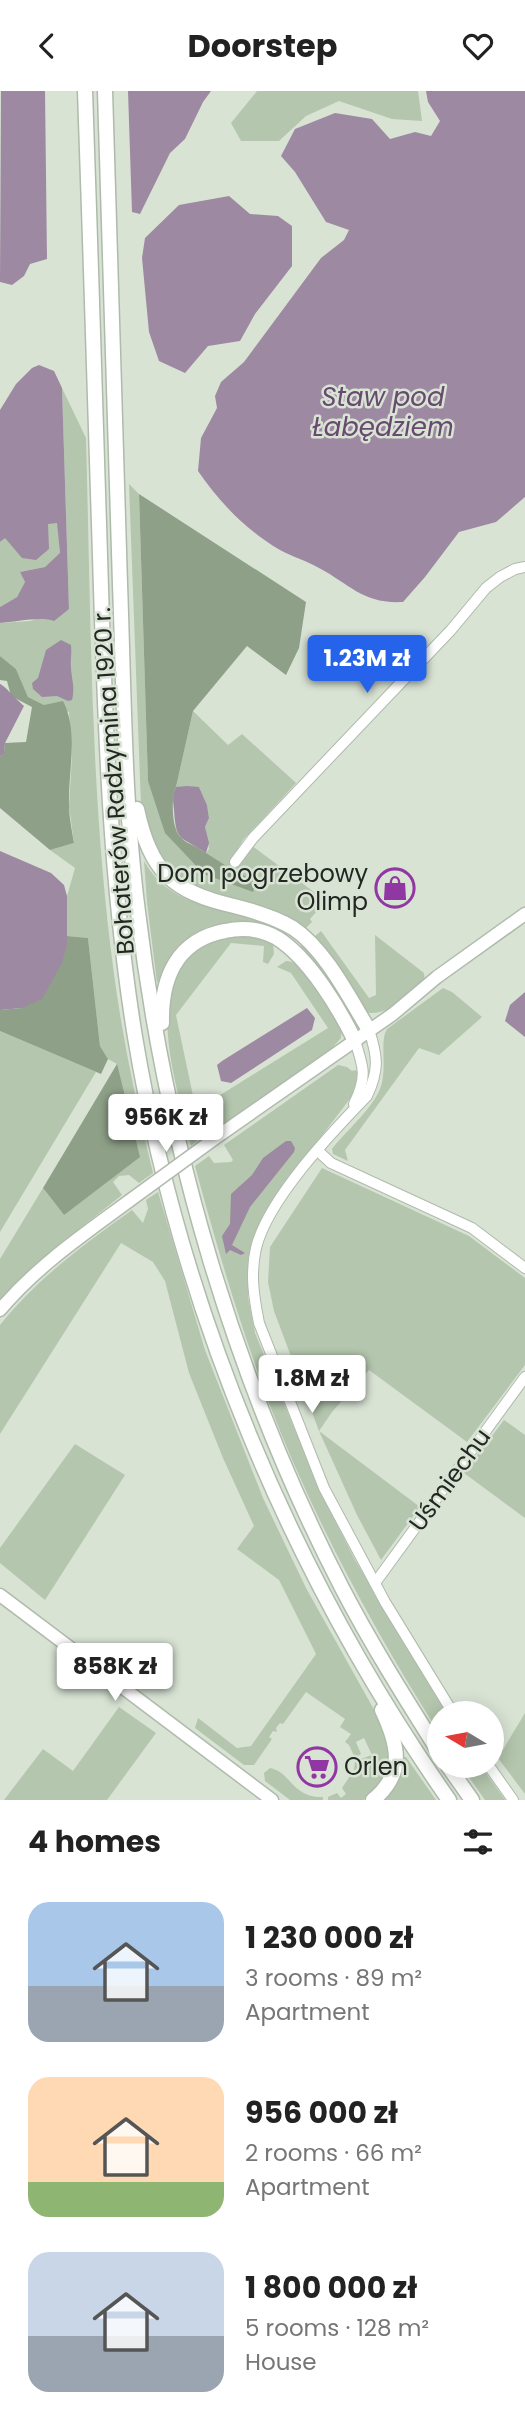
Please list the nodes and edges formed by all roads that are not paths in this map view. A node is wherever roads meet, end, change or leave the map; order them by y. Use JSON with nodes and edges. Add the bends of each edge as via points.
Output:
{"nodes":[{"id":1,"x":85,"y":91,"type":"edge"},
{"id":2,"x":104,"y":91,"type":"edge"},
{"id":3,"x":525,"y":567,"type":"edge"},
{"id":4,"x":127,"y":767,"type":"junction"},
{"id":5,"x":235,"y":862,"type":"dead end"},
{"id":6,"x":525,"y":914,"type":"edge"},
{"id":7,"x":369,"y":1031,"type":"junction"},
{"id":8,"x":355,"y":1041,"type":"junction"},
{"id":9,"x":166,"y":1087,"type":"junction"},
{"id":10,"x":349,"y":1114,"type":"junction"},
{"id":11,"x":318,"y":1151,"type":"junction"},
{"id":12,"x":525,"y":1268,"type":"edge"},
{"id":13,"x":0,"y":1310,"type":"edge"},
{"id":14,"x":525,"y":1377,"type":"edge"},
{"id":15,"x":375,"y":1583,"type":"junction"},
{"id":16,"x":0,"y":1595,"type":"edge"},
{"id":17,"x":365,"y":1670,"type":"junction"},
{"id":18,"x":446,"y":1701,"type":"edge"},
{"id":19,"x":427,"y":1732,"type":"edge"},
{"id":20,"x":456,"y":1778,"type":"edge"},
{"id":21,"x":497,"y":1778,"type":"edge"},
{"id":22,"x":271,"y":1800,"type":"edge"},
{"id":23,"x":373,"y":1800,"type":"edge"},
{"id":24,"x":449,"y":1800,"type":"edge"},
{"id":25,"x":472,"y":1800,"type":"edge"},
{"id":26,"x":513,"y":1800,"type":"edge"}],
"edges":[{"from":1,"to":17,"type":"main road","name":"Bohaterów Radzymina 1920 r.","via":[[113,857],[136,1039],[182,1237],[216,1344],[275,1491]]},
{"from":2,"to":4,"type":"main road","name":"Bohaterów Radzymina 1920 r."},
{"from":3,"to":5,"type":"street","via":[[486,588]]},
{"from":4,"to":7,"type":"main road","via":[[147,845],[164,873],[188,892],[252,910],[294,929],[319,955]]},
{"from":4,"to":9,"type":"main road","name":"Bohaterów Radzymina 1920 r.","via":[[138,913]]},
{"from":6,"to":7,"type":"street"},
{"from":7,"to":8,"type":"street"},
{"from":7,"to":10,"type":"street","via":[[377,1054],[375,1074],[367,1096]]},
{"from":8,"to":9,"type":"main road","via":[[321,985],[286,945],[261,931],[213,933],[182,953],[166,981],[162,1014]]},
{"from":8,"to":10,"type":"street","via":[[364,1081]]},
{"from":8,"to":13,"type":"street","bridge":true,"via":[[58,1253]]},
{"from":9,"to":19,"type":"main road","name":"Bohaterów Radzymina 1920 r.","via":[[243,1362],[344,1592]]},
{"from":10,"to":11,"type":"street"},
{"from":11,"to":12,"type":"street","via":[[331,1163],[472,1228]]},
{"from":11,"to":15,"type":"street","via":[[283,1195],[261,1236],[254,1257],[253,1296],[259,1324],[324,1488]]},
{"from":14,"to":15,"type":"street","name":"Uśmiechu"},
{"from":15,"to":18,"type":"street"},
{"from":16,"to":22,"type":"street"},
{"from":17,"to":23,"type":"main road","via":[[396,1747],[394,1770]]},
{"from":17,"to":24,"type":"main road"},
{"from":20,"to":25,"type":"main road"},
{"from":21,"to":26,"type":"street"}]}
